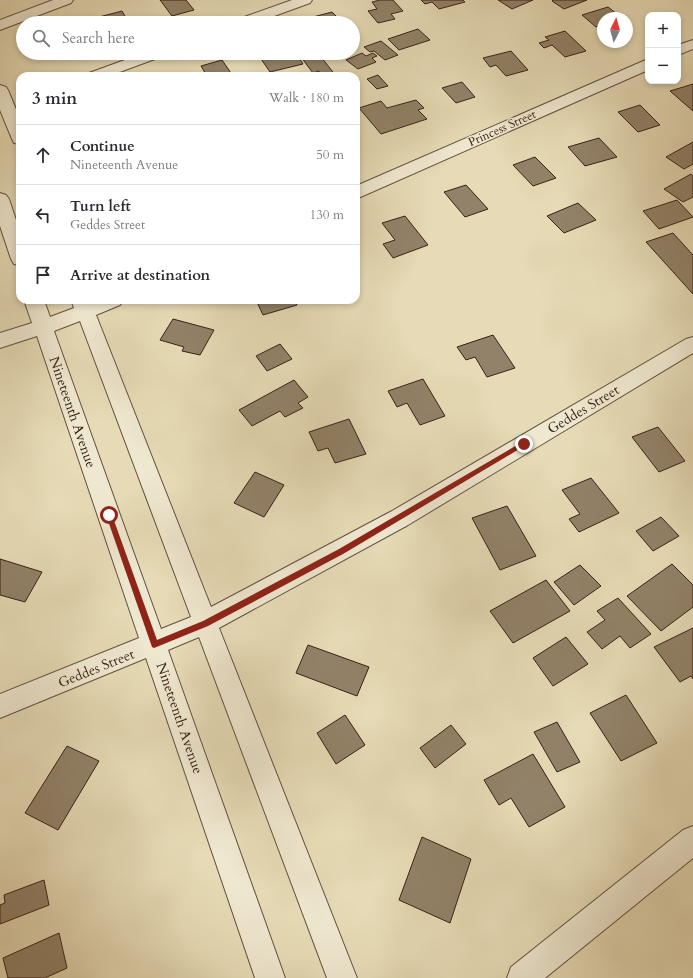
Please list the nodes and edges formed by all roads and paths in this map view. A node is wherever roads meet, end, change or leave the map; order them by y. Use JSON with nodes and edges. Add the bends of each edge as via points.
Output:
{"nodes":[{"id":1,"x":66,"y":0,"type":"edge"},
{"id":2,"x":305,"y":0,"type":"edge"},
{"id":3,"x":23,"y":16,"type":"edge"},
{"id":4,"x":260,"y":16,"type":"edge"},
{"id":5,"x":16,"y":19,"type":"edge"},
{"id":6,"x":0,"y":26,"type":"edge"},
{"id":7,"x":693,"y":44,"type":"edge"},
{"id":8,"x":681,"y":49,"type":"edge"},
{"id":9,"x":139,"y":60,"type":"edge"},
{"id":10,"x":645,"y":65,"type":"edge"},
{"id":11,"x":105,"y":72,"type":"edge"},
{"id":12,"x":0,"y":90,"type":"edge"},
{"id":13,"x":9,"y":106,"type":"edge"},
{"id":14,"x":16,"y":127,"type":"edge"},
{"id":15,"x":360,"y":191,"type":"edge"},
{"id":16,"x":0,"y":199,"type":"edge"},
{"id":17,"x":16,"y":247,"type":"edge"},
{"id":18,"x":35,"y":304,"type":"edge"},
{"id":19,"x":84,"y":306,"type":"edge"},
{"id":20,"x":43,"y":327,"type":"junction"},
{"id":21,"x":0,"y":340,"type":"edge"},
{"id":22,"x":693,"y":344,"type":"edge"},
{"id":23,"x":205,"y":623,"type":"junction"},
{"id":24,"x":154,"y":645,"type":"junction"},
{"id":25,"x":0,"y":706,"type":"edge"},
{"id":26,"x":693,"y":840,"type":"edge"},
{"id":27,"x":270,"y":978,"type":"edge"},
{"id":28,"x":342,"y":978,"type":"edge"},
{"id":29,"x":522,"y":978,"type":"edge"}],
"edges":[{"from":1,"to":3,"type":"street"},
{"from":2,"to":4,"type":"street"},
{"from":5,"to":6,"type":"street"},
{"from":7,"to":8,"type":"street"},
{"from":9,"to":11,"type":"street"},
{"from":10,"to":15,"type":"street","name":"Princess Street"},
{"from":12,"to":13,"type":"street"},
{"from":13,"to":14,"type":"street"},
{"from":16,"to":17,"type":"street"},
{"from":18,"to":20,"type":"street","name":"Nineteenth Avenue"},
{"from":19,"to":20,"type":"street"},
{"from":19,"to":23,"type":"street"},
{"from":20,"to":21,"type":"street"},
{"from":20,"to":24,"type":"street","name":"Nineteenth Avenue"},
{"from":22,"to":23,"type":"street","name":"Geddes Street","via":[[400,518]]},
{"from":23,"to":24,"type":"street","name":"Geddes Street"},
{"from":23,"to":28,"type":"street"},
{"from":24,"to":25,"type":"street","name":"Geddes Street"},
{"from":24,"to":27,"type":"street","name":"Nineteenth Avenue"},
{"from":26,"to":29,"type":"street"}]}
